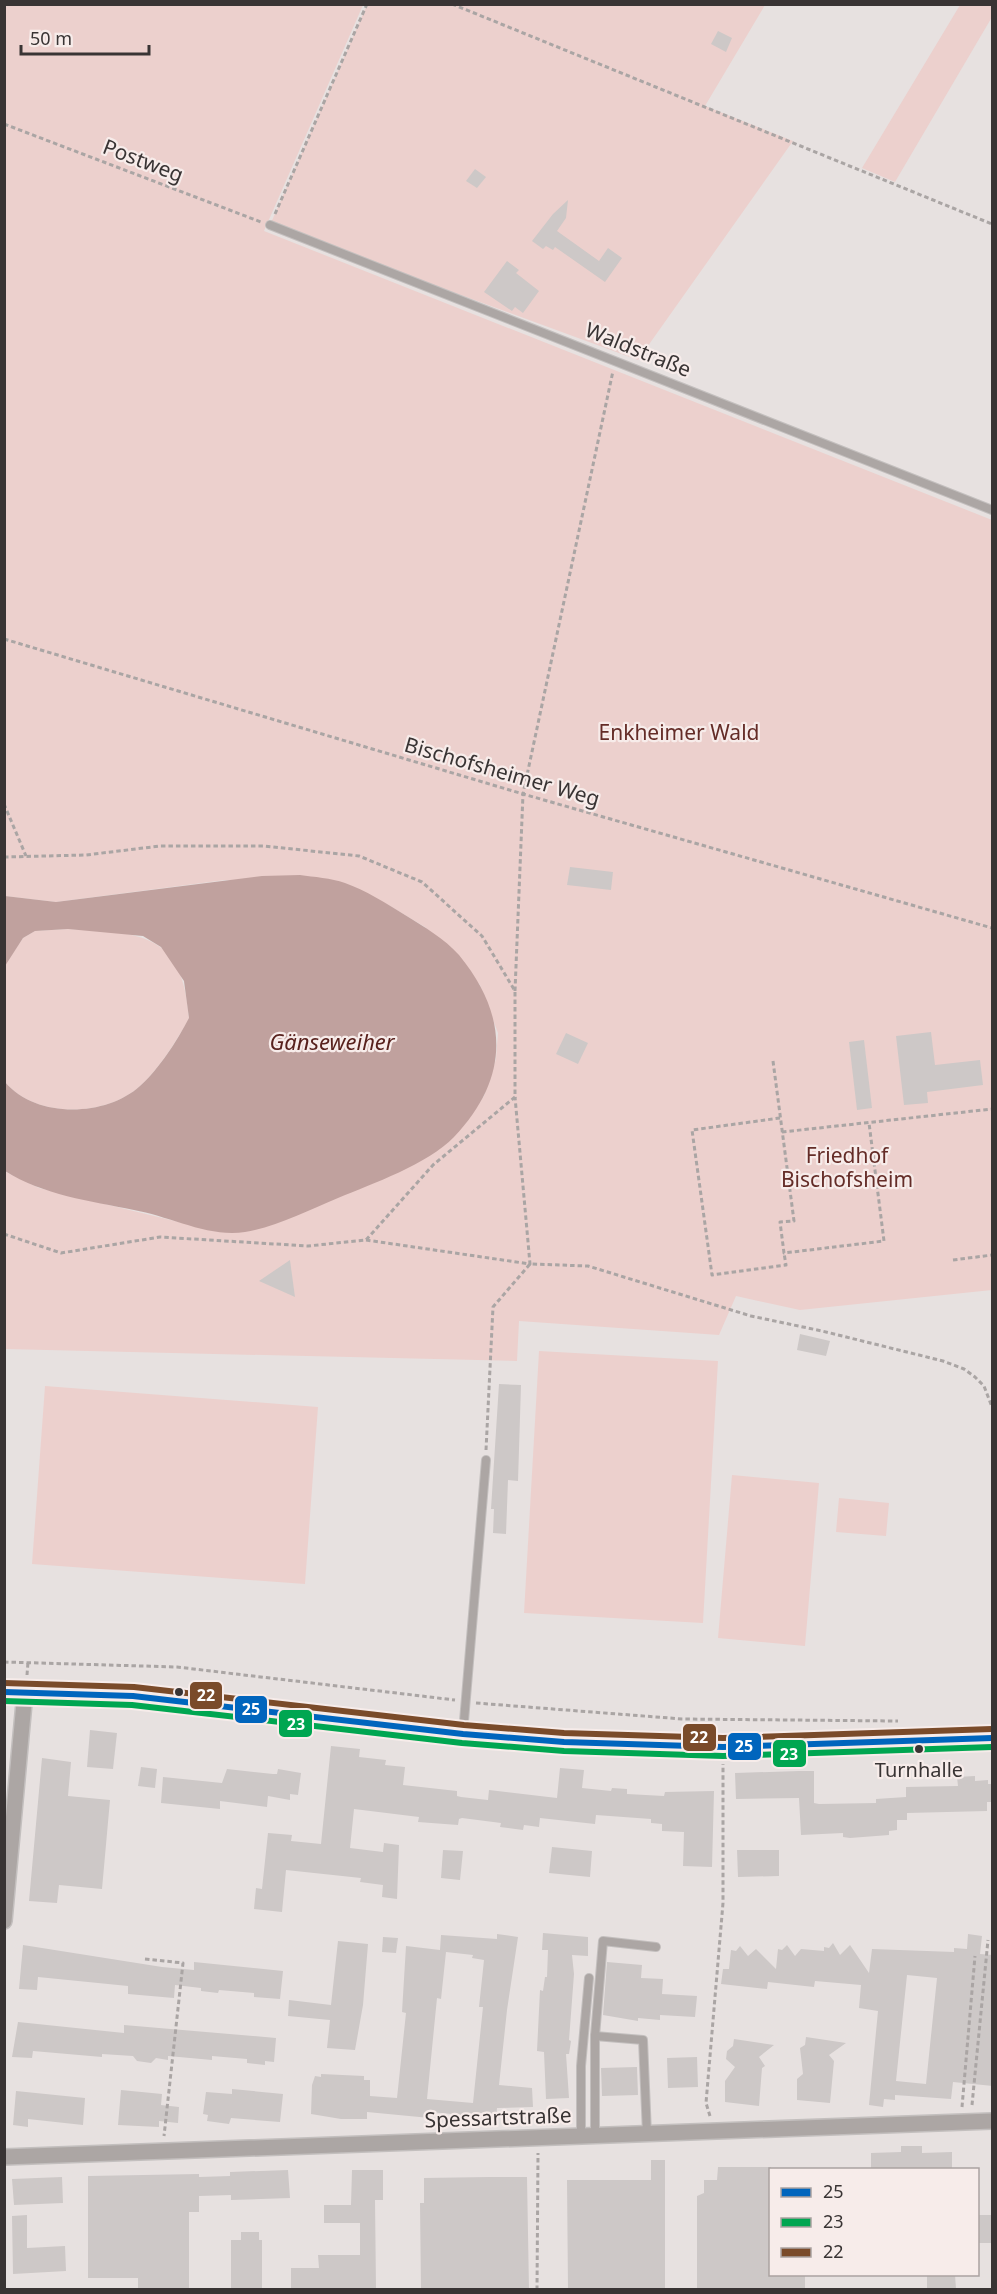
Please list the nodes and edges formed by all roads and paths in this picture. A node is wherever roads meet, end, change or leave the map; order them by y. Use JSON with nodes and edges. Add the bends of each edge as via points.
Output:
{"nodes":[{"id":1,"x":367,"y":4,"type":"edge"},
{"id":2,"x":452,"y":4,"type":"edge"},
{"id":3,"x":4,"y":124,"type":"edge"},
{"id":4,"x":993,"y":224,"type":"edge"},
{"id":5,"x":270,"y":225,"type":"junction"},
{"id":6,"x":615,"y":361,"type":"junction"},
{"id":7,"x":993,"y":510,"type":"edge"},
{"id":8,"x":4,"y":639,"type":"edge"},
{"id":9,"x":523,"y":794,"type":"junction"},
{"id":10,"x":4,"y":804,"type":"edge"},
{"id":11,"x":26,"y":856,"type":"junction"},
{"id":12,"x":4,"y":857,"type":"edge"},
{"id":13,"x":993,"y":928,"type":"edge"},
{"id":14,"x":514,"y":991,"type":"junction"},
{"id":15,"x":773,"y":1061,"type":"dead end"},
{"id":16,"x":514,"y":1097,"type":"junction"},
{"id":17,"x":993,"y":1109,"type":"edge"},
{"id":18,"x":781,"y":1118,"type":"junction"},
{"id":19,"x":868,"y":1123,"type":"junction"},
{"id":20,"x":782,"y":1132,"type":"junction"},
{"id":21,"x":4,"y":1234,"type":"edge"},
{"id":22,"x":366,"y":1240,"type":"junction"},
{"id":23,"x":784,"y":1253,"type":"junction"},
{"id":24,"x":993,"y":1255,"type":"edge"},
{"id":25,"x":953,"y":1260,"type":"dead end"},
{"id":26,"x":530,"y":1264,"type":"junction"},
{"id":27,"x":993,"y":1407,"type":"edge"},
{"id":28,"x":486,"y":1460,"type":"joint"},
{"id":29,"x":4,"y":1662,"type":"edge"},
{"id":30,"x":15,"y":1692,"type":"edge"},
{"id":31,"x":467,"y":1702,"type":"junction"},
{"id":32,"x":905,"y":1720,"type":"dead end"},
{"id":33,"x":463,"y":1734,"type":"junction"},
{"id":34,"x":993,"y":1738,"type":"edge"},
{"id":35,"x":723,"y":1747,"type":"junction"},
{"id":36,"x":4,"y":1921,"type":"edge"},
{"id":37,"x":988,"y":1940,"type":"dead end"},
{"id":38,"x":656,"y":1947,"type":"dead end"},
{"id":39,"x":975,"y":1956,"type":"dead end"},
{"id":40,"x":145,"y":1959,"type":"dead end"},
{"id":41,"x":589,"y":1978,"type":"dead end"},
{"id":42,"x":595,"y":2036,"type":"junction"},
{"id":43,"x":993,"y":2121,"type":"edge"},
{"id":44,"x":966,"y":2122,"type":"junction"},
{"id":45,"x":716,"y":2131,"type":"junction"},
{"id":46,"x":647,"y":2134,"type":"junction"},
{"id":47,"x":588,"y":2136,"type":"junction"},
{"id":48,"x":538,"y":2139,"type":"junction"},
{"id":49,"x":162,"y":2152,"type":"junction"},
{"id":50,"x":4,"y":2157,"type":"edge"},
{"id":51,"x":537,"y":2289,"type":"edge"}],
"edges":[{"from":1,"to":5,"type":"path"},
{"from":2,"to":4,"type":"path"},
{"from":3,"to":5,"type":"path","name":"Postweg"},
{"from":5,"to":6,"type":"lane","name":"Waldstraße"},
{"from":6,"to":7,"type":"lane","name":"Waldstraße"},
{"from":6,"to":9,"type":"path"},
{"from":8,"to":9,"type":"path","name":"Bischofsheimer Weg"},
{"from":9,"to":13,"type":"path","name":"Bischofsheimer Weg"},
{"from":9,"to":14,"type":"path"},
{"from":10,"to":11,"type":"path"},
{"from":11,"to":12,"type":"path"},
{"from":11,"to":14,"type":"path","via":[[86,855],[160,846],[264,846],[359,856],[422,882],[482,936]]},
{"from":14,"to":16,"type":"path"},
{"from":15,"to":18,"type":"path"},
{"from":16,"to":22,"type":"path","via":[[433,1165]]},
{"from":16,"to":26,"type":"path"},
{"from":17,"to":19,"type":"path"},
{"from":18,"to":20,"type":"path"},
{"from":18,"to":23,"type":"path","via":[[692,1130],[712,1275],[786,1265]]},
{"from":19,"to":20,"type":"path"},
{"from":19,"to":23,"type":"path","via":[[884,1240]]},
{"from":20,"to":23,"type":"path","via":[[794,1221],[780,1222]]},
{"from":21,"to":22,"type":"path","via":[[62,1253],[160,1237],[308,1246]]},
{"from":22,"to":26,"type":"path"},
{"from":24,"to":25,"type":"path"},
{"from":26,"to":27,"type":"path","via":[[588,1266],[751,1316],[943,1361],[975,1377],[984,1386]]},
{"from":26,"to":28,"type":"path","via":[[493,1307]]},
{"from":28,"to":31,"type":"lane"},
{"from":29,"to":31,"type":"path","via":[[177,1667]]},
{"from":30,"to":33,"type":"street","via":[[210,1703]]},
{"from":30,"to":36,"type":"street"},
{"from":31,"to":32,"type":"path","via":[[682,1719]]},
{"from":31,"to":33,"type":"lane"},
{"from":33,"to":35,"type":"street","via":[[564,1743]]},
{"from":34,"to":35,"type":"street"},
{"from":35,"to":45,"type":"path","via":[[723,1903],[706,2103]]},
{"from":37,"to":44,"type":"path"},
{"from":38,"to":42,"type":"lane","via":[[603,1941]]},
{"from":39,"to":44,"type":"path"},
{"from":40,"to":49,"type":"path","via":[[183,1963]]},
{"from":41,"to":47,"type":"lane","via":[[581,2066]]},
{"from":42,"to":46,"type":"lane","via":[[643,2040]]},
{"from":42,"to":47,"type":"lane"},
{"from":43,"to":44,"type":"street","name":"Spessartstraße"},
{"from":44,"to":45,"type":"street","name":"Spessartstraße"},
{"from":45,"to":46,"type":"street","name":"Spessartstraße"},
{"from":46,"to":47,"type":"street","name":"Spessartstraße"},
{"from":47,"to":48,"type":"street","name":"Spessartstraße"},
{"from":48,"to":49,"type":"street","name":"Spessartstraße"},
{"from":48,"to":51,"type":"path"},
{"from":49,"to":50,"type":"street","name":"Spessartstraße"}]}
